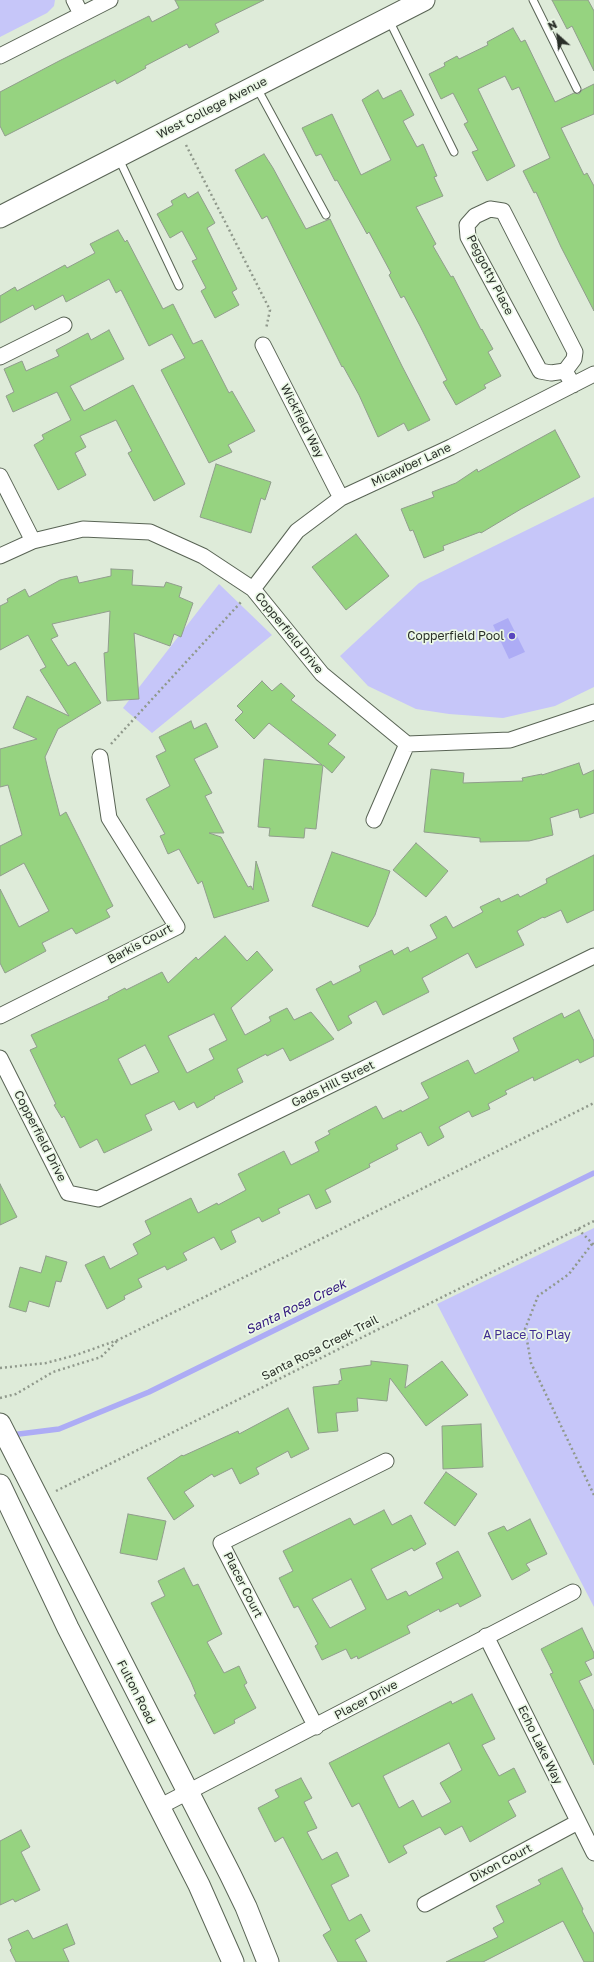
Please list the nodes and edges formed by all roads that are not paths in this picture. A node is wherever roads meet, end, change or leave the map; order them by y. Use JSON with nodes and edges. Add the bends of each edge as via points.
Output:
{"nodes":[{"id":1,"x":74,"y":0,"type":"edge"},
{"id":2,"x":110,"y":0,"type":"edge"},
{"id":3,"x":424,"y":0,"type":"edge"},
{"id":4,"x":532,"y":0,"type":"edge"},
{"id":5,"x":81,"y":14,"type":"junction"},
{"id":6,"x":388,"y":18,"type":"junction"},
{"id":7,"x":0,"y":56,"type":"edge"},
{"id":8,"x":256,"y":86,"type":"junction"},
{"id":9,"x":577,"y":89,"type":"dead end"},
{"id":10,"x":454,"y":152,"type":"dead end"},
{"id":11,"x":118,"y":157,"type":"junction"},
{"id":12,"x":326,"y":215,"type":"dead end"},
{"id":13,"x":0,"y":217,"type":"edge"},
{"id":14,"x":178,"y":286,"type":"dead end"},
{"id":15,"x":64,"y":325,"type":"dead end"},
{"id":16,"x":263,"y":345,"type":"road end"},
{"id":17,"x":0,"y":357,"type":"edge"},
{"id":18,"x":565,"y":371,"type":"junction"},
{"id":19,"x":594,"y":374,"type":"edge"},
{"id":20,"x":573,"y":385,"type":"junction"},
{"id":21,"x":0,"y":476,"type":"edge"},
{"id":22,"x":341,"y":498,"type":"junction"},
{"id":23,"x":33,"y":541,"type":"junction"},
{"id":24,"x":0,"y":556,"type":"edge"},
{"id":25,"x":253,"y":589,"type":"junction"},
{"id":26,"x":594,"y":712,"type":"edge"},
{"id":27,"x":407,"y":744,"type":"junction"},
{"id":28,"x":100,"y":757,"type":"road end"},
{"id":29,"x":374,"y":820,"type":"dead end"},
{"id":30,"x":594,"y":956,"type":"edge"},
{"id":31,"x":0,"y":1016,"type":"edge"},
{"id":32,"x":0,"y":1058,"type":"edge"},
{"id":33,"x":68,"y":1193,"type":"joint"},
{"id":34,"x":0,"y":1424,"type":"edge"},
{"id":35,"x":386,"y":1461,"type":"dead end"},
{"id":36,"x":0,"y":1485,"type":"edge"},
{"id":37,"x":572,"y":1592,"type":"dead end"},
{"id":38,"x":486,"y":1636,"type":"junction"},
{"id":39,"x":316,"y":1727,"type":"junction"},
{"id":40,"x":188,"y":1793,"type":"junction"},
{"id":41,"x":159,"y":1807,"type":"junction"},
{"id":42,"x":578,"y":1822,"type":"junction"},
{"id":43,"x":594,"y":1853,"type":"edge"},
{"id":44,"x":425,"y":1904,"type":"dead end"},
{"id":45,"x":233,"y":1962,"type":"edge"},
{"id":46,"x":268,"y":1962,"type":"edge"}],
"edges":[{"from":1,"to":5,"type":"street"},
{"from":2,"to":5,"type":"street"},
{"from":3,"to":6,"type":"main road","name":"West College Avenue"},
{"from":4,"to":9,"type":"lane"},
{"from":5,"to":7,"type":"street"},
{"from":6,"to":8,"type":"main road","name":"West College Avenue"},
{"from":6,"to":10,"type":"lane"},
{"from":8,"to":11,"type":"main road","name":"West College Avenue"},
{"from":8,"to":12,"type":"lane"},
{"from":11,"to":13,"type":"main road","name":"West College Avenue"},
{"from":11,"to":14,"type":"lane"},
{"from":15,"to":17,"type":"street"},
{"from":16,"to":22,"type":"street","name":"Wickfield Way"},
{"from":18,"to":18,"type":"street","name":"Peggotty Place","via":[[576,352],[503,211],[490,209],[475,216],[467,226],[468,237],[540,371]]},
{"from":18,"to":20,"type":"street"},
{"from":19,"to":20,"type":"street","name":"Micawber Lane"},
{"from":20,"to":22,"type":"street","name":"Micawber Lane","via":[[451,447]]},
{"from":21,"to":23,"type":"street"},
{"from":22,"to":25,"type":"street","name":"Micawber Lane","via":[[297,531]]},
{"from":23,"to":24,"type":"street","name":"Copperfield Drive"},
{"from":23,"to":25,"type":"street","name":"Copperfield Drive","via":[[83,529],[150,532],[204,556]]},
{"from":25,"to":27,"type":"street","name":"Copperfield Drive","via":[[322,674]]},
{"from":26,"to":27,"type":"street","via":[[510,740]]},
{"from":27,"to":29,"type":"street"},
{"from":28,"to":31,"type":"street","name":"Barkis Court","via":[[109,818],[177,927]]},
{"from":30,"to":33,"type":"street","name":"Gads Hill Street","via":[[98,1199]]},
{"from":32,"to":33,"type":"street","name":"Copperfield Drive"},
{"from":34,"to":40,"type":"main road","name":"Fulton Road"},
{"from":35,"to":39,"type":"street","name":"Placer Court","via":[[221,1543]]},
{"from":36,"to":41,"type":"main road","via":[[68,1628]]},
{"from":37,"to":38,"type":"street","name":"Placer Drive"},
{"from":38,"to":39,"type":"street","name":"Placer Drive"},
{"from":38,"to":42,"type":"street","name":"Echo Lake Way"},
{"from":39,"to":40,"type":"street","name":"Placer Drive"},
{"from":40,"to":41,"type":"street","name":"Placer Drive"},
{"from":40,"to":46,"type":"main road","name":"Fulton Road","via":[[246,1907]]},
{"from":41,"to":45,"type":"main road","via":[[199,1885]]},
{"from":42,"to":43,"type":"street","name":"Echo Lake Way"},
{"from":42,"to":44,"type":"street","name":"Dixon Court"}]}
